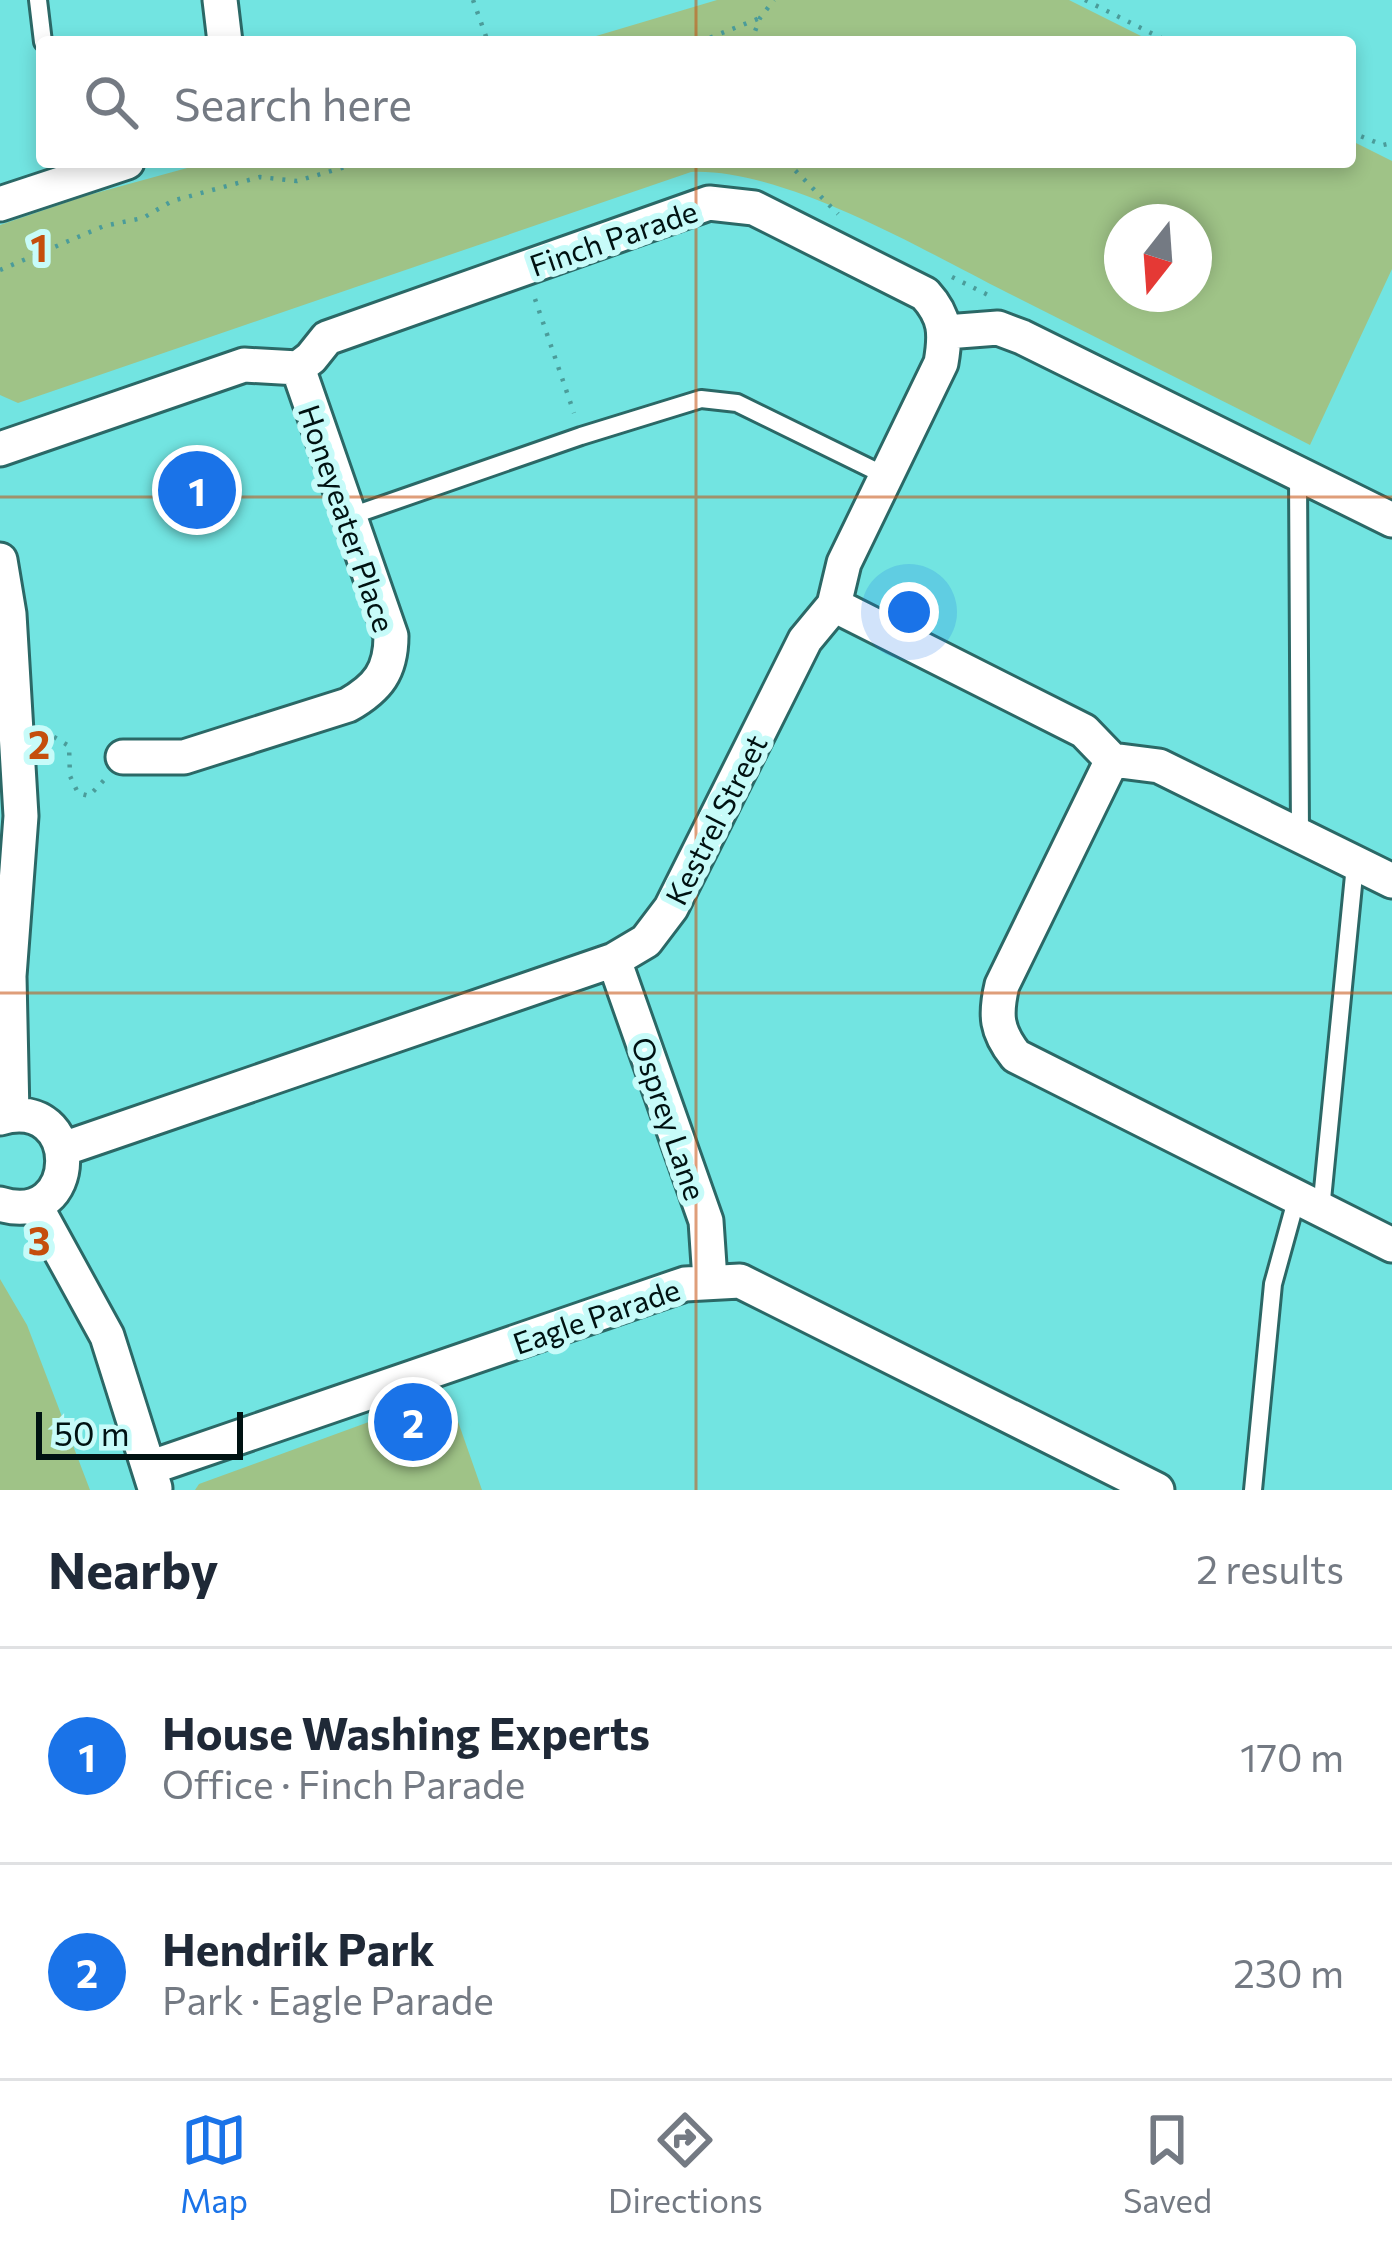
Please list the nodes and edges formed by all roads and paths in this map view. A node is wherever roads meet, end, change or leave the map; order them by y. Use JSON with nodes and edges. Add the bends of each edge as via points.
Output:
{"nodes":[{"id":1,"x":38,"y":0,"type":"edge"},
{"id":2,"x":220,"y":0,"type":"edge"},
{"id":3,"x":473,"y":0,"type":"edge"},
{"id":4,"x":774,"y":0,"type":"edge"},
{"id":5,"x":1084,"y":0,"type":"edge"},
{"id":6,"x":760,"y":18,"type":"junction"},
{"id":7,"x":42,"y":36,"type":"edge"},
{"id":8,"x":224,"y":36,"type":"edge"},
{"id":9,"x":486,"y":36,"type":"edge"},
{"id":10,"x":714,"y":36,"type":"edge"},
{"id":11,"x":753,"y":36,"type":"edge"},
{"id":12,"x":1157,"y":36,"type":"edge"},
{"id":13,"x":1356,"y":134,"type":"edge"},
{"id":14,"x":1392,"y":143,"type":"edge"},
{"id":15,"x":341,"y":168,"type":"edge"},
{"id":16,"x":74,"y":170,"type":"edge"},
{"id":17,"x":0,"y":204,"type":"edge"},
{"id":18,"x":524,"y":267,"type":"junction"},
{"id":19,"x":0,"y":270,"type":"edge"},
{"id":20,"x":946,"y":332,"type":"junction"},
{"id":21,"x":298,"y":368,"type":"junction"},
{"id":22,"x":581,"y":436,"type":"junction"},
{"id":23,"x":0,"y":449,"type":"edge"},
{"id":24,"x":1298,"y":474,"type":"junction"},
{"id":25,"x":886,"y":476,"type":"junction"},
{"id":26,"x":348,"y":517,"type":"junction"},
{"id":27,"x":1392,"y":520,"type":"edge"},
{"id":28,"x":0,"y":560,"type":"edge"},
{"id":29,"x":835,"y":605,"type":"junction"},
{"id":30,"x":54,"y":737,"type":"dead end"},
{"id":31,"x":123,"y":758,"type":"joint"},
{"id":32,"x":1112,"y":760,"type":"junction"},
{"id":33,"x":1300,"y":837,"type":"junction"},
{"id":34,"x":1355,"y":865,"type":"junction"},
{"id":35,"x":1392,"y":881,"type":"edge"},
{"id":36,"x":614,"y":960,"type":"junction"},
{"id":37,"x":6,"y":1116,"type":"edge"},
{"id":38,"x":63,"y":1150,"type":"junction"},
{"id":39,"x":0,"y":1204,"type":"edge"},
{"id":40,"x":1309,"y":1204,"type":"junction"},
{"id":41,"x":35,"y":1205,"type":"junction"},
{"id":42,"x":1392,"y":1245,"type":"edge"},
{"id":43,"x":710,"y":1280,"type":"junction"},
{"id":44,"x":152,"y":1479,"type":"edge"},
{"id":45,"x":1157,"y":1490,"type":"edge"},
{"id":46,"x":1253,"y":1490,"type":"edge"}],
"edges":[{"from":1,"to":7,"type":"lane"},
{"from":2,"to":8,"type":"street"},
{"from":3,"to":9,"type":"path"},
{"from":4,"to":6,"type":"path"},
{"from":5,"to":12,"type":"path"},
{"from":6,"to":10,"type":"path"},
{"from":6,"to":11,"type":"path"},
{"from":13,"to":14,"type":"path"},
{"from":15,"to":19,"type":"path","via":[[190,196]]},
{"from":16,"to":17,"type":"street"},
{"from":18,"to":20,"type":"street","name":"Finch Parade","via":[[709,203],[754,208],[925,294]]},
{"from":18,"to":21,"type":"street","name":"Finch Parade","via":[[327,338]]},
{"from":18,"to":22,"type":"path"},
{"from":20,"to":24,"type":"street","via":[[998,328],[1022,337]]},
{"from":20,"to":25,"type":"street","name":"Kestrel Street","via":[[941,364]]},
{"from":21,"to":23,"type":"street","via":[[244,365]]},
{"from":21,"to":26,"type":"street","name":"Honeyeater Place"},
{"from":22,"to":25,"type":"lane","via":[[701,399],[737,403]]},
{"from":22,"to":26,"type":"lane"},
{"from":24,"to":27,"type":"street"},
{"from":24,"to":33,"type":"lane"},
{"from":25,"to":29,"type":"street","name":"Kestrel Street","via":[[844,563]]},
{"from":26,"to":31,"type":"street","name":"Honeyeater Place","via":[[391,636],[391,656],[370,693],[184,757]]},
{"from":28,"to":37,"type":"street","via":[[21,816]]},
{"from":29,"to":32,"type":"street","via":[[1084,731]]},
{"from":29,"to":36,"type":"street","name":"Kestrel Street","via":[[805,640],[671,908],[646,940]]},
{"from":30,"to":31,"type":"path","via":[[69,746],[70,776],[82,797]]},
{"from":32,"to":33,"type":"street","via":[[1159,766]]},
{"from":32,"to":40,"type":"street","via":[[1002,985],[1000,1036],[1016,1056]]},
{"from":33,"to":34,"type":"street"},
{"from":34,"to":35,"type":"street"},
{"from":34,"to":40,"type":"lane"},
{"from":36,"to":38,"type":"street","name":"Kestrel Street"},
{"from":36,"to":43,"type":"street","name":"Osprey Lane","via":[[706,1221]]},
{"from":37,"to":38,"type":"street","via":[[49,1127]]},
{"from":38,"to":41,"type":"street","via":[[56,1188]]},
{"from":39,"to":41,"type":"street"},
{"from":40,"to":42,"type":"street"},
{"from":40,"to":46,"type":"lane","via":[[1273,1285]]},
{"from":41,"to":44,"type":"street","via":[[107,1336]]},
{"from":43,"to":44,"type":"street","name":"Eagle Parade"},
{"from":43,"to":45,"type":"street","name":"Eagle Parade","via":[[740,1281]]}]}
